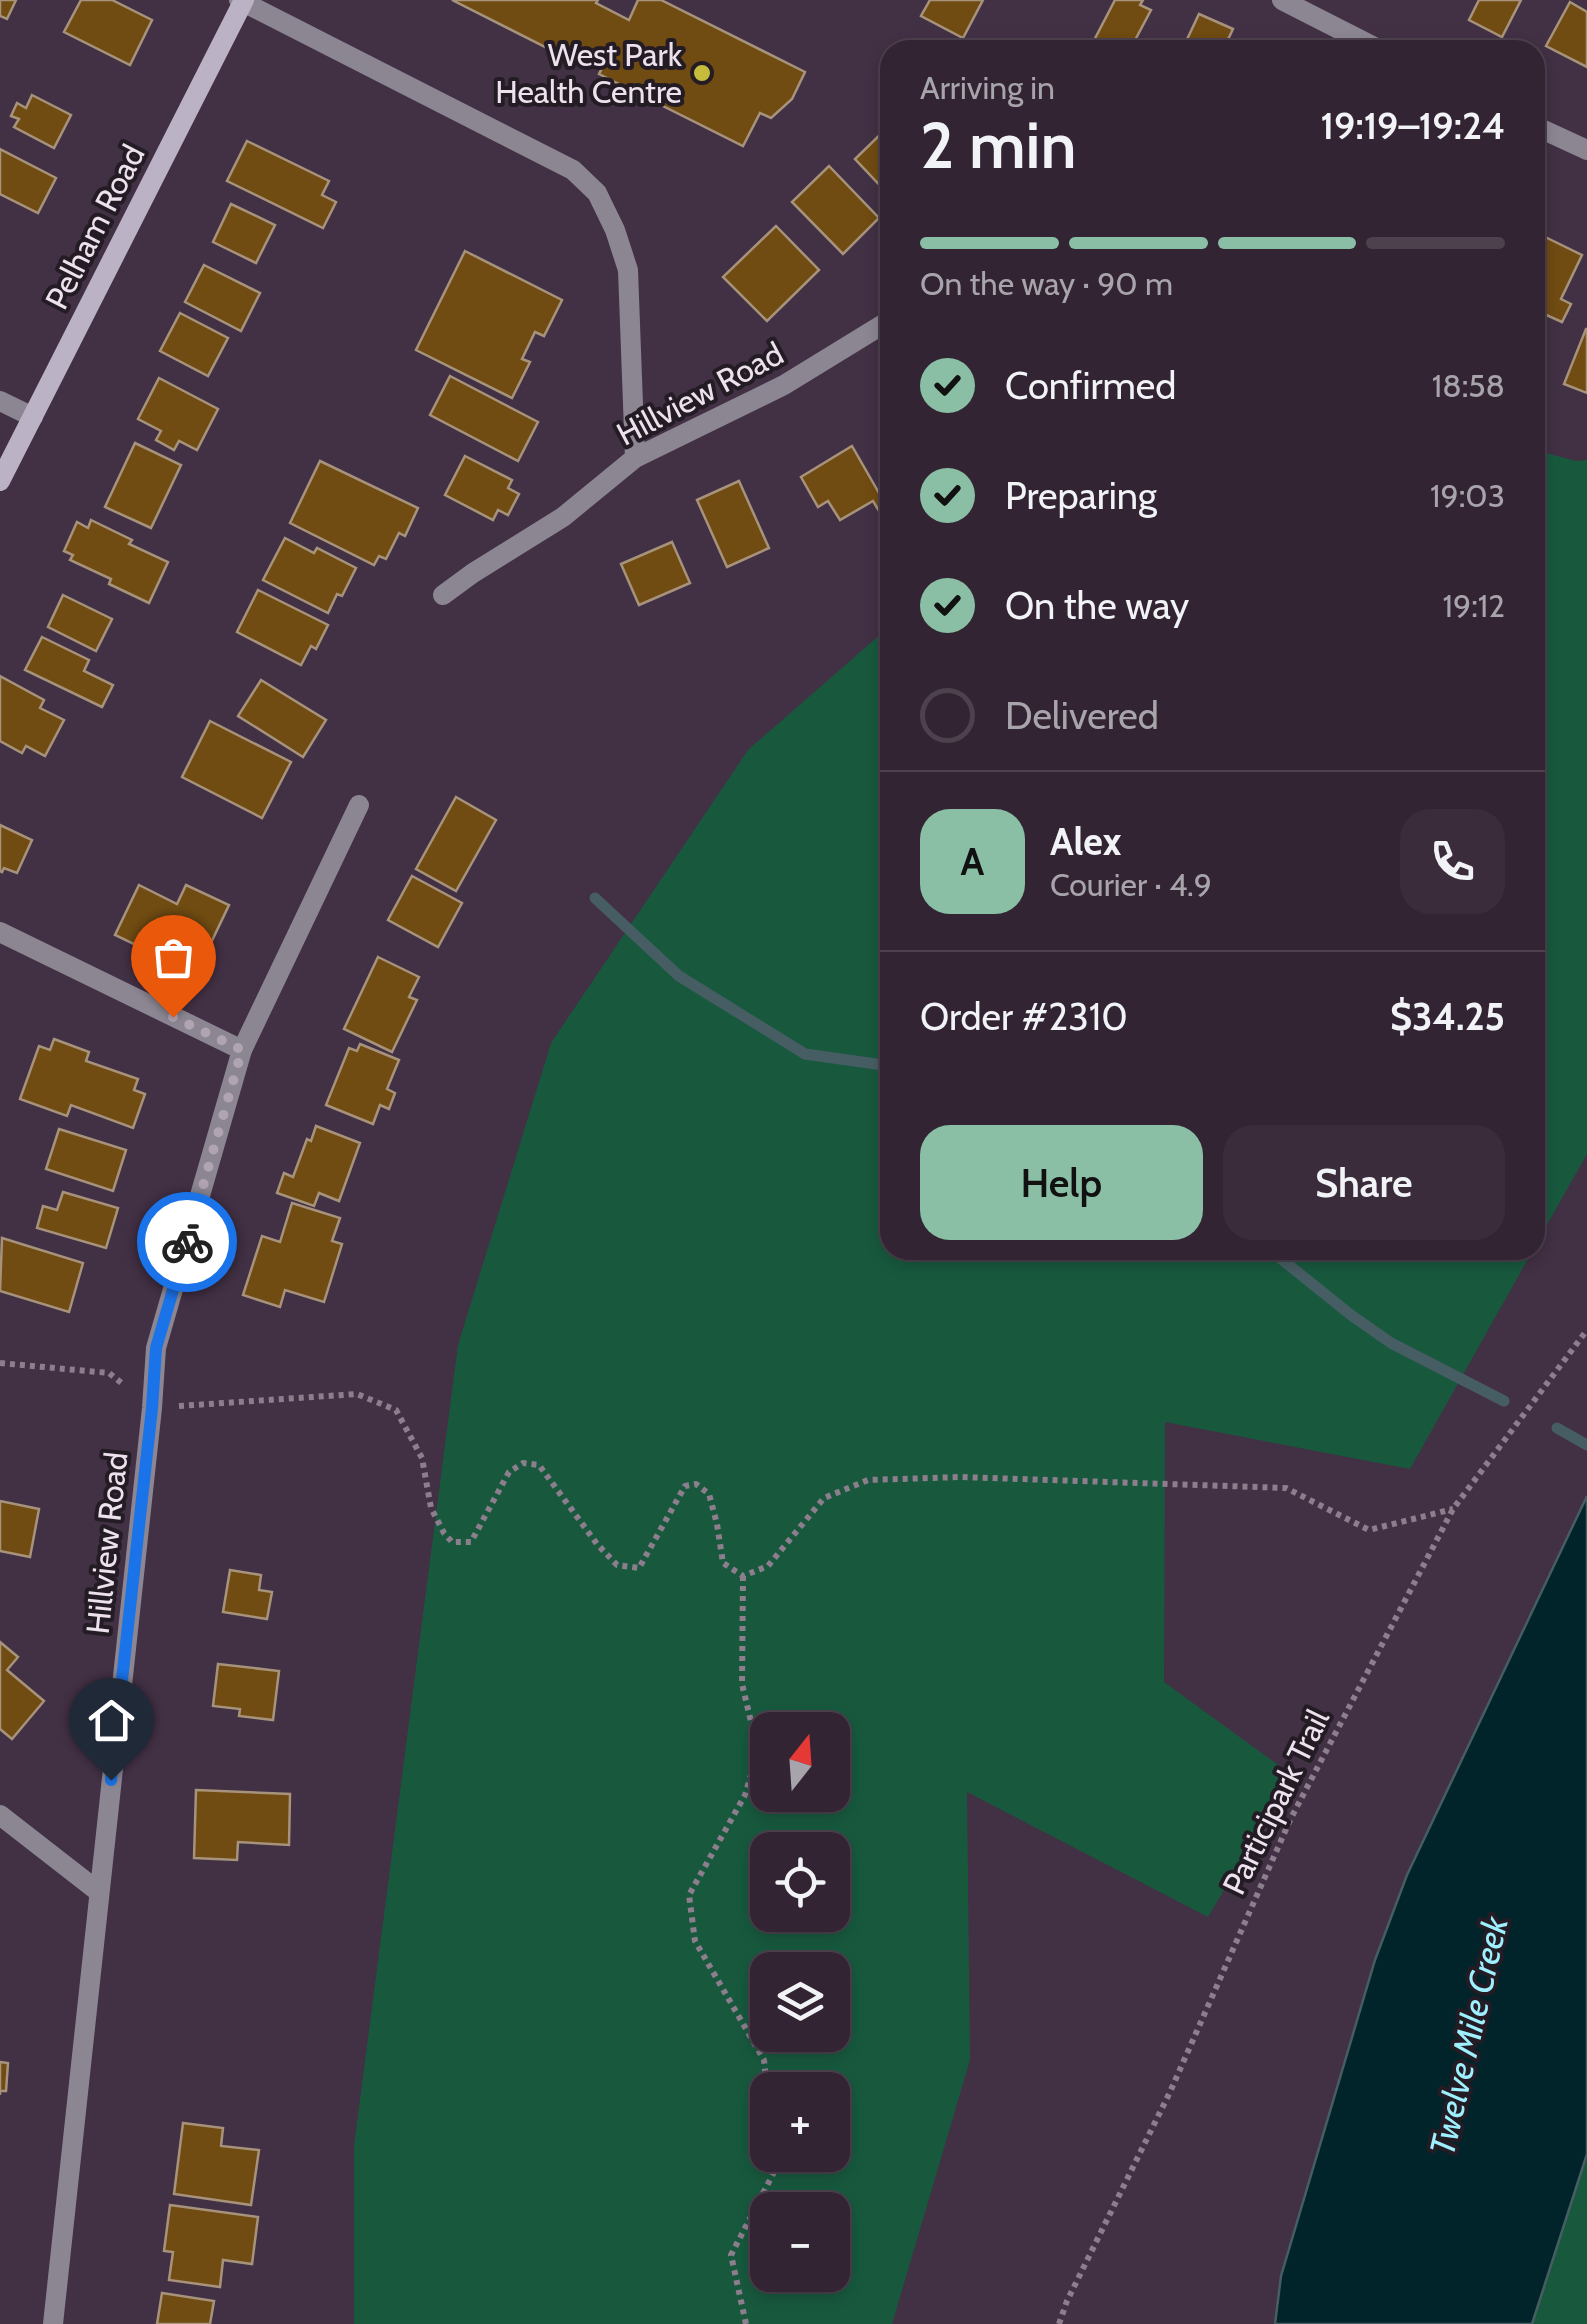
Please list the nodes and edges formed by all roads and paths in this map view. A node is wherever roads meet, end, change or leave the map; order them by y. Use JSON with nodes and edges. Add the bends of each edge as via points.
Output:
{"nodes":[{"id":1,"x":1282,"y":0,"type":"edge"},
{"id":2,"x":242,"y":1,"type":"edge"},
{"id":3,"x":1360,"y":40,"type":"edge"},
{"id":4,"x":1545,"y":131,"type":"edge"},
{"id":5,"x":1587,"y":150,"type":"edge"},
{"id":6,"x":880,"y":326,"type":"edge"},
{"id":7,"x":0,"y":401,"type":"edge"},
{"id":8,"x":33,"y":418,"type":"junction"},
{"id":9,"x":635,"y":458,"type":"junction"},
{"id":10,"x":0,"y":481,"type":"edge"},
{"id":11,"x":442,"y":595,"type":"dead end"},
{"id":12,"x":359,"y":805,"type":"dead end"},
{"id":13,"x":0,"y":932,"type":"edge"},
{"id":14,"x":242,"y":1050,"type":"junction"},
{"id":15,"x":1587,"y":1330,"type":"edge"},
{"id":16,"x":0,"y":1362,"type":"edge"},
{"id":17,"x":152,"y":1408,"type":"junction"},
{"id":18,"x":1453,"y":1509,"type":"junction"},
{"id":19,"x":743,"y":1576,"type":"junction"},
{"id":20,"x":0,"y":1816,"type":"edge"},
{"id":21,"x":99,"y":1892,"type":"junction"},
{"id":22,"x":765,"y":2072,"type":"edge"},
{"id":23,"x":774,"y":2172,"type":"edge"},
{"id":24,"x":54,"y":2324,"type":"edge"},
{"id":25,"x":746,"y":2324,"type":"edge"},
{"id":26,"x":1059,"y":2324,"type":"edge"}],
"edges":[{"from":1,"to":3,"type":"street"},
{"from":2,"to":8,"type":"main road","name":"Pelham Road"},
{"from":2,"to":9,"type":"street","via":[[573,170],[596,193],[628,270]]},
{"from":4,"to":5,"type":"street"},
{"from":6,"to":9,"type":"street","name":"Hillview Road","via":[[784,385]]},
{"from":7,"to":8,"type":"street"},
{"from":8,"to":10,"type":"main road","name":"Pelham Road"},
{"from":9,"to":11,"type":"street","name":"Hillview Road","via":[[562,517]]},
{"from":12,"to":14,"type":"street","name":"Hillview Road"},
{"from":13,"to":14,"type":"street"},
{"from":14,"to":17,"type":"street","name":"Hillview Road","via":[[156,1348]]},
{"from":15,"to":18,"type":"path","name":"Participark Trail"},
{"from":16,"to":17,"type":"path","via":[[109,1373]]},
{"from":17,"to":19,"type":"path","via":[[357,1394],[396,1410],[422,1458],[431,1508],[452,1542],[470,1542],[509,1472],[523,1463],[539,1465],[607,1555],[617,1565],[638,1568],[685,1486],[696,1484],[708,1494],[723,1563]]},
{"from":17,"to":21,"type":"street","name":"Hillview Road"},
{"from":18,"to":19,"type":"path","via":[[1368,1530],[1286,1488],[868,1480],[824,1498],[768,1566]]},
{"from":18,"to":26,"type":"path","name":"Participark Trail","via":[[1291,1818]]},
{"from":19,"to":22,"type":"path","via":[[742,1684],[758,1750],[745,1796],[689,1895],[694,1941]]},
{"from":20,"to":21,"type":"street"},
{"from":21,"to":24,"type":"street","name":"Hillview Road"},
{"from":23,"to":25,"type":"path","via":[[731,2255]]}]}
